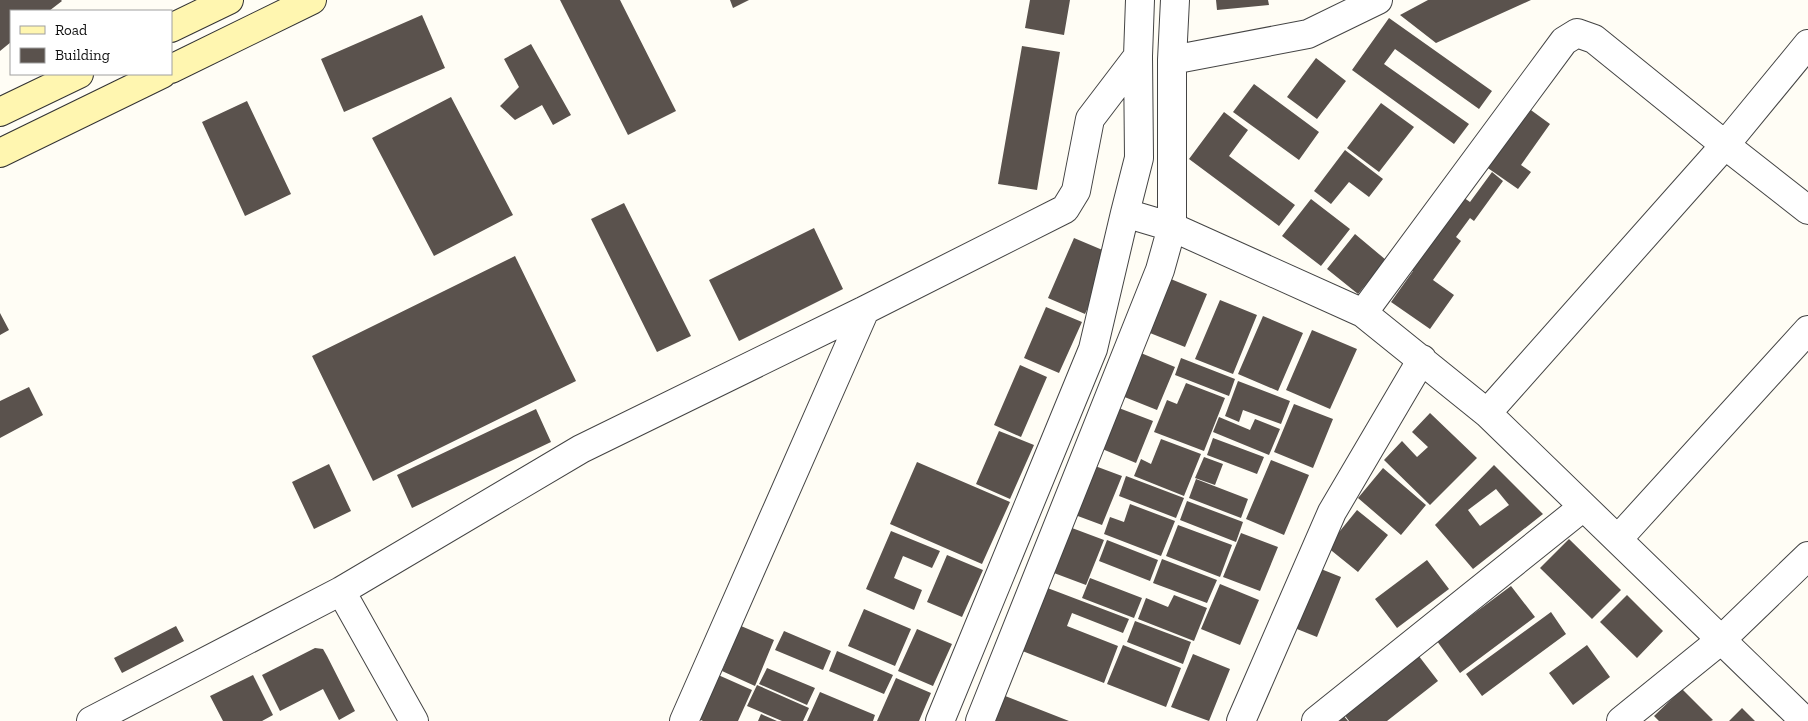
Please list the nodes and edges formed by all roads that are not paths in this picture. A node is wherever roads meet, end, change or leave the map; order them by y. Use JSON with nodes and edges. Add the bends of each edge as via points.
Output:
{"nodes":[{"id":1,"x":229,"y":0,"type":"edge"},
{"id":2,"x":312,"y":0,"type":"edge"},
{"id":3,"x":1140,"y":0,"type":"edge"},
{"id":4,"x":1174,"y":0,"type":"edge"},
{"id":5,"x":1378,"y":0,"type":"edge"},
{"id":6,"x":172,"y":28,"type":"edge"},
{"id":7,"x":1808,"y":44,"type":"edge"},
{"id":8,"x":1138,"y":56,"type":"junction"},
{"id":9,"x":1172,"y":60,"type":"junction"},
{"id":10,"x":172,"y":69,"type":"edge"},
{"id":11,"x":76,"y":75,"type":"edge"},
{"id":12,"x":160,"y":75,"type":"edge"},
{"id":13,"x":0,"y":112,"type":"edge"},
{"id":14,"x":1725,"y":145,"type":"junction"},
{"id":15,"x":0,"y":153,"type":"edge"},
{"id":16,"x":1808,"y":210,"type":"edge"},
{"id":17,"x":1125,"y":212,"type":"junction"},
{"id":18,"x":1172,"y":227,"type":"junction"},
{"id":19,"x":865,"y":310,"type":"junction"},
{"id":20,"x":1363,"y":313,"type":"junction"},
{"id":21,"x":1808,"y":330,"type":"edge"},
{"id":22,"x":1422,"y":359,"type":"junction"},
{"id":23,"x":1487,"y":413,"type":"junction"},
{"id":24,"x":1583,"y":507,"type":"junction"},
{"id":25,"x":1618,"y":538,"type":"junction"},
{"id":26,"x":1808,"y":556,"type":"edge"},
{"id":27,"x":341,"y":591,"type":"junction"},
{"id":28,"x":1721,"y":640,"type":"junction"},
{"id":29,"x":91,"y":721,"type":"edge"},
{"id":30,"x":414,"y":721,"type":"edge"},
{"id":31,"x":684,"y":721,"type":"edge"},
{"id":32,"x":940,"y":721,"type":"edge"},
{"id":33,"x":980,"y":721,"type":"edge"},
{"id":34,"x":1241,"y":721,"type":"edge"},
{"id":35,"x":1316,"y":721,"type":"edge"},
{"id":36,"x":1621,"y":721,"type":"edge"},
{"id":37,"x":1805,"y":721,"type":"edge"}],
"edges":[{"from":1,"to":6,"type":"main road"},
{"from":2,"to":10,"type":"main road"},
{"from":3,"to":8,"type":"street"},
{"from":4,"to":9,"type":"street"},
{"from":5,"to":9,"type":"street","via":[[1308,34]]},
{"from":7,"to":14,"type":"street"},
{"from":8,"to":17,"type":"street","via":[[1139,158]]},
{"from":8,"to":19,"type":"street","via":[[1090,119],[1076,191],[1066,208]]},
{"from":9,"to":18,"type":"street"},
{"from":11,"to":13,"type":"main road"},
{"from":12,"to":15,"type":"main road"},
{"from":14,"to":16,"type":"street"},
{"from":14,"to":20,"type":"street","via":[[1594,39],[1577,34],[1564,41]]},
{"from":14,"to":23,"type":"street"},
{"from":17,"to":18,"type":"street"},
{"from":17,"to":32,"type":"street","via":[[1093,349]]},
{"from":18,"to":20,"type":"street"},
{"from":18,"to":33,"type":"street","via":[[1160,270]]},
{"from":19,"to":27,"type":"street","via":[[581,449]]},
{"from":19,"to":31,"type":"street"},
{"from":20,"to":22,"type":"street"},
{"from":21,"to":25,"type":"street"},
{"from":22,"to":23,"type":"street"},
{"from":22,"to":34,"type":"street","via":[[1332,512]]},
{"from":23,"to":24,"type":"street"},
{"from":24,"to":25,"type":"street"},
{"from":24,"to":35,"type":"street"},
{"from":25,"to":28,"type":"street"},
{"from":26,"to":28,"type":"street"},
{"from":27,"to":29,"type":"street"},
{"from":27,"to":30,"type":"street"},
{"from":28,"to":36,"type":"street"},
{"from":28,"to":37,"type":"street"}]}
